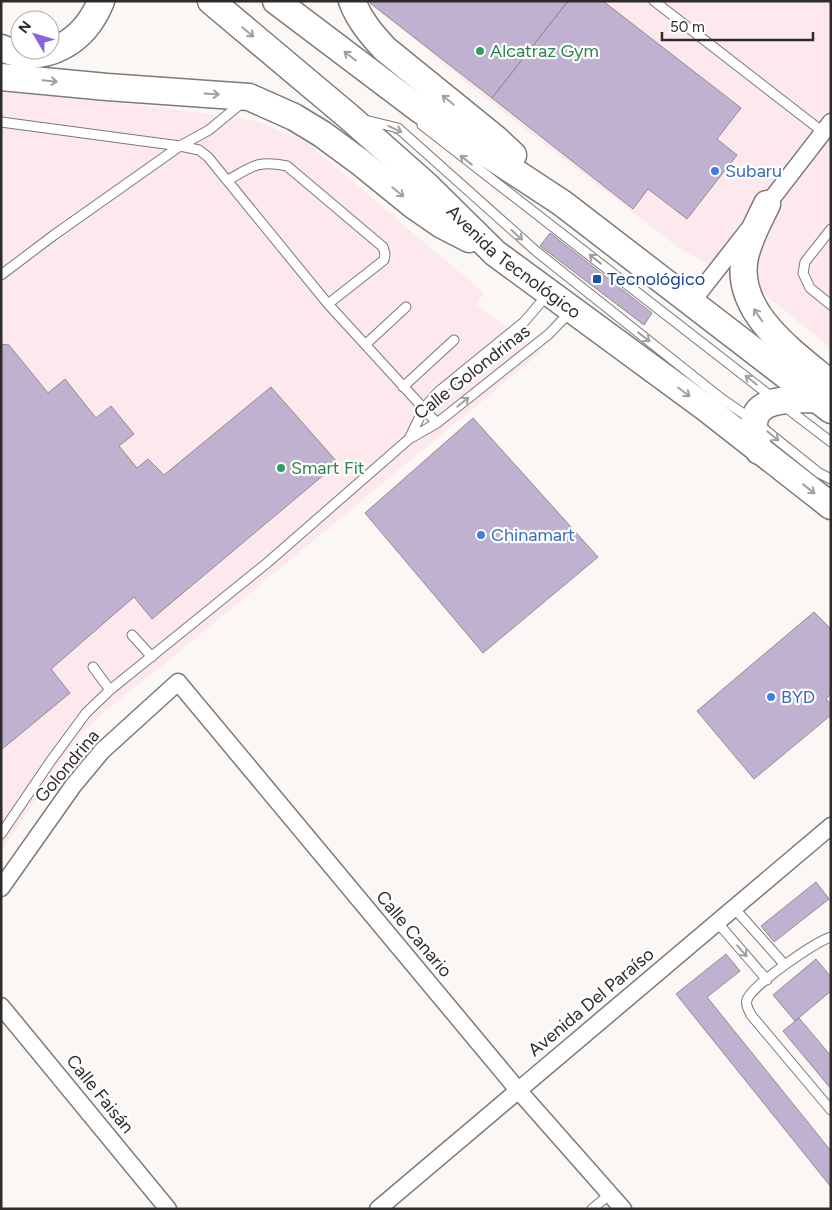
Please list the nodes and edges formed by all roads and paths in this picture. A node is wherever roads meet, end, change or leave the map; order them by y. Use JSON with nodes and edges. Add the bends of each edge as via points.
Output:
{"nodes":[{"id":1,"x":101,"y":1,"type":"edge"},
{"id":2,"x":211,"y":1,"type":"edge"},
{"id":3,"x":276,"y":1,"type":"edge"},
{"id":4,"x":352,"y":1,"type":"edge"},
{"id":5,"x":654,"y":1,"type":"edge"},
{"id":6,"x":1,"y":48,"type":"edge"},
{"id":7,"x":1,"y":77,"type":"edge"},
{"id":8,"x":388,"y":86,"type":"junction"},
{"id":9,"x":249,"y":97,"type":"junction"},
{"id":10,"x":404,"y":108,"type":"dead end"},
{"id":11,"x":348,"y":116,"type":"junction"},
{"id":12,"x":1,"y":122,"type":"edge"},
{"id":13,"x":417,"y":122,"type":"dead end"},
{"id":14,"x":827,"y":127,"type":"edge"},
{"id":15,"x":180,"y":146,"type":"junction"},
{"id":16,"x":228,"y":180,"type":"junction"},
{"id":17,"x":562,"y":203,"type":"junction"},
{"id":18,"x":768,"y":204,"type":"junction"},
{"id":19,"x":831,"y":229,"type":"edge"},
{"id":20,"x":495,"y":253,"type":"junction"},
{"id":21,"x":1,"y":275,"type":"edge"},
{"id":22,"x":550,"y":292,"type":"junction"},
{"id":23,"x":691,"y":303,"type":"junction"},
{"id":24,"x":328,"y":304,"type":"junction"},
{"id":25,"x":831,"y":305,"type":"edge"},
{"id":26,"x":406,"y":307,"type":"dead end"},
{"id":27,"x":572,"y":309,"type":"junction"},
{"id":28,"x":454,"y":340,"type":"dead end"},
{"id":29,"x":366,"y":344,"type":"junction"},
{"id":30,"x":403,"y":387,"type":"junction"},
{"id":31,"x":826,"y":398,"type":"edge"},
{"id":32,"x":777,"y":401,"type":"junction"},
{"id":33,"x":424,"y":408,"type":"junction"},
{"id":34,"x":754,"y":421,"type":"junction"},
{"id":35,"x":437,"y":423,"type":"junction"},
{"id":36,"x":409,"y":440,"type":"junction"},
{"id":37,"x":831,"y":442,"type":"edge"},
{"id":38,"x":759,"y":451,"type":"junction"},
{"id":39,"x":831,"y":479,"type":"edge"},
{"id":40,"x":831,"y":506,"type":"edge"},
{"id":41,"x":132,"y":635,"type":"dead end"},
{"id":42,"x":152,"y":657,"type":"junction"},
{"id":43,"x":93,"y":666,"type":"dead end"},
{"id":44,"x":178,"y":682,"type":"joint"},
{"id":45,"x":110,"y":690,"type":"junction"},
{"id":46,"x":831,"y":826,"type":"edge"},
{"id":47,"x":1,"y":834,"type":"edge"},
{"id":48,"x":1,"y":888,"type":"edge"},
{"id":49,"x":734,"y":908,"type":"junction"},
{"id":50,"x":717,"y":922,"type":"junction"},
{"id":51,"x":831,"y":937,"type":"edge"},
{"id":52,"x":784,"y":964,"type":"junction"},
{"id":53,"x":767,"y":980,"type":"junction"},
{"id":54,"x":1,"y":1006,"type":"edge"},
{"id":55,"x":518,"y":1090,"type":"junction"},
{"id":56,"x":831,"y":1110,"type":"edge"},
{"id":57,"x":610,"y":1194,"type":"junction"},
{"id":58,"x":168,"y":1209,"type":"edge"},
{"id":59,"x":378,"y":1209,"type":"edge"},
{"id":60,"x":592,"y":1209,"type":"edge"},
{"id":61,"x":624,"y":1209,"type":"edge"}],
"edges":[{"from":1,"to":6,"type":"main road","via":[[87,27],[60,47],[36,55]]},
{"from":2,"to":11,"type":"main road","name":"Avenida Tecnológico","one_way":true},
{"from":8,"to":3,"type":"main road","one_way":true},
{"from":17,"to":4,"type":"main road","one_way":true,"via":[[496,139],[385,49],[358,15]]},
{"from":5,"to":14,"type":"lane"},
{"from":7,"to":9,"type":"main road","one_way":true},
{"from":8,"to":10,"type":"lane"},
{"from":8,"to":17,"type":"main road"},
{"from":9,"to":15,"type":"lane","via":[[209,130]]},
{"from":9,"to":20,"type":"main road","one_way":true,"via":[[294,117],[322,134],[442,225]]},
{"from":11,"to":20,"type":"main road","name":"Avenida Tecnológico","via":[[426,185]]},
{"from":11,"to":34,"type":"lane","one_way":true,"via":[[398,128],[537,252]]},
{"from":12,"to":15,"type":"lane"},
{"from":32,"to":13,"type":"lane","one_way":true},
{"from":14,"to":18,"type":"street"},
{"from":15,"to":16,"type":"lane","via":[[199,150]]},
{"from":15,"to":21,"type":"lane"},
{"from":16,"to":24,"type":"lane"},
{"from":16,"to":24,"type":"lane","via":[[256,164],[269,162],[287,166],[383,247],[384,260]]},
{"from":17,"to":23,"type":"main road"},
{"from":18,"to":23,"type":"street"},
{"from":31,"to":18,"type":"main road","one_way":true,"via":[[752,306],[744,279],[744,259],[752,233]]},
{"from":19,"to":25,"type":"lane","via":[[805,262],[803,273],[810,288]]},
{"from":20,"to":22,"type":"main road","name":"Avenida Tecnológico"},
{"from":22,"to":27,"type":"main road","name":"Avenida Tecnológico"},
{"from":22,"to":33,"type":"lane","name":"Calle Golondrinas","via":[[524,322],[438,392]]},
{"from":23,"to":31,"type":"main road"},
{"from":24,"to":29,"type":"lane"},
{"from":26,"to":29,"type":"lane"},
{"from":35,"to":27,"type":"lane","name":"Calle Golondrinas","one_way":true,"via":[[549,334]]},
{"from":27,"to":38,"type":"main road","name":"Avenida Tecnológico","one_way":true},
{"from":28,"to":30,"type":"lane"},
{"from":29,"to":30,"type":"lane"},
{"from":30,"to":33,"type":"lane"},
{"from":31,"to":32,"type":"main road"},
{"from":32,"to":34,"type":"main road","via":[[759,411]]},
{"from":32,"to":37,"type":"lane"},
{"from":33,"to":35,"type":"lane"},
{"from":33,"to":36,"type":"lane","name":"Calle Golondrinas"},
{"from":34,"to":38,"type":"main road"},
{"from":34,"to":39,"type":"lane","one_way":true},
{"from":35,"to":36,"type":"lane","name":"Calle Golondrinas"},
{"from":36,"to":42,"type":"lane"},
{"from":38,"to":40,"type":"main road","name":"Avenida Tecnológico","one_way":true},
{"from":41,"to":42,"type":"lane"},
{"from":42,"to":45,"type":"lane"},
{"from":43,"to":45,"type":"lane"},
{"from":44,"to":48,"type":"street","name":"Golondrina","via":[[102,751],[67,793]]},
{"from":44,"to":55,"type":"street","name":"Calle Canario"},
{"from":45,"to":47,"type":"lane","via":[[86,713]]},
{"from":46,"to":49,"type":"street","name":"Avenida Del Paraíso"},
{"from":49,"to":50,"type":"street","name":"Avenida Del Paraíso"},
{"from":49,"to":52,"type":"lane"},
{"from":50,"to":53,"type":"lane","one_way":true},
{"from":50,"to":55,"type":"street","name":"Avenida Del Paraíso"},
{"from":51,"to":52,"type":"lane"},
{"from":52,"to":53,"type":"lane"},
{"from":53,"to":56,"type":"lane","via":[[748,997],[746,1005]]},
{"from":54,"to":58,"type":"street","name":"Calle Faisán"},
{"from":55,"to":57,"type":"street","name":"Calle Canario"},
{"from":55,"to":59,"type":"street","name":"Avenida Del Paraíso"},
{"from":57,"to":60,"type":"lane"},
{"from":57,"to":61,"type":"street","name":"Calle Canario"}]}
